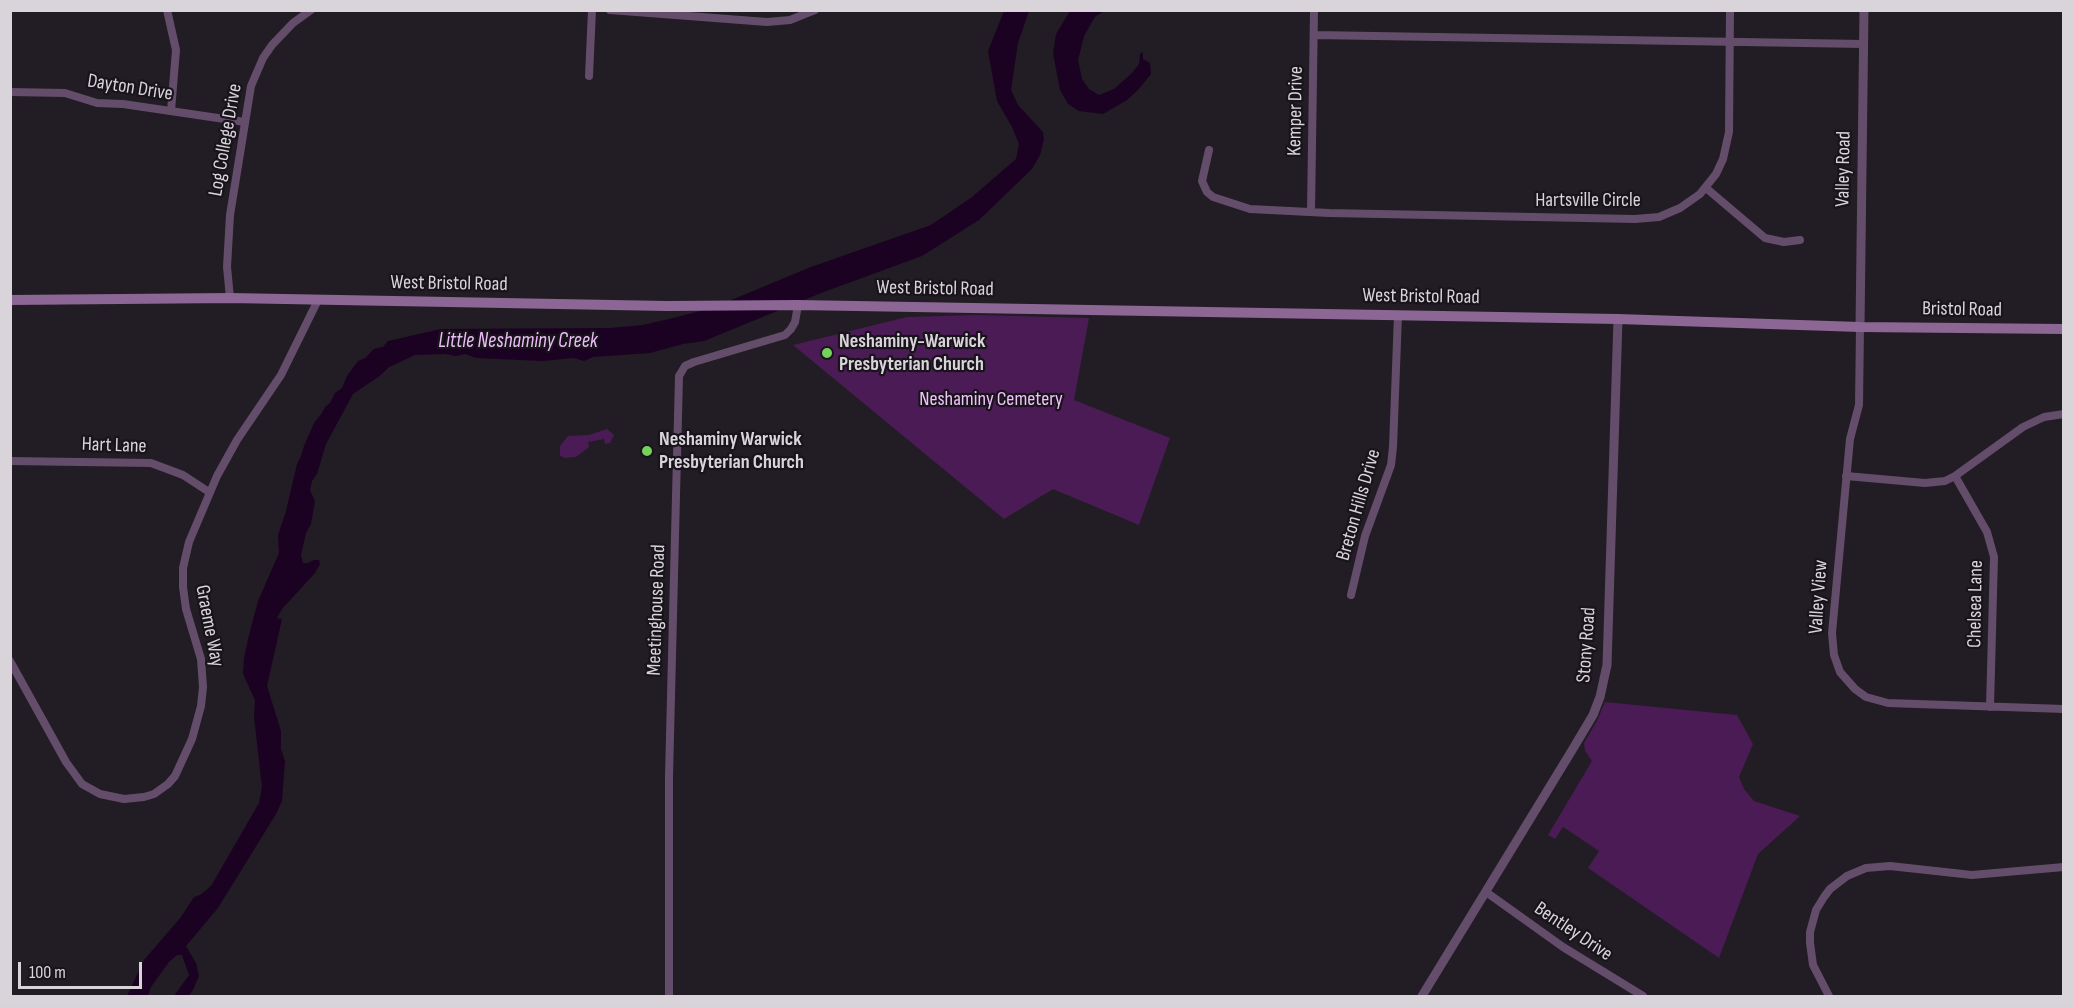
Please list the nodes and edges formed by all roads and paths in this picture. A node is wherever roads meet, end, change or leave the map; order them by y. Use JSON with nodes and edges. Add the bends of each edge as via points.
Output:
{"nodes":[{"id":1,"x":167,"y":10,"type":"edge"},
{"id":2,"x":311,"y":10,"type":"edge"},
{"id":3,"x":592,"y":10,"type":"edge"},
{"id":4,"x":610,"y":10,"type":"edge"},
{"id":5,"x":814,"y":10,"type":"edge"},
{"id":6,"x":1314,"y":10,"type":"edge"},
{"id":7,"x":1730,"y":10,"type":"edge"},
{"id":8,"x":1864,"y":10,"type":"edge"},
{"id":9,"x":725,"y":15,"type":"edge"},
{"id":10,"x":1314,"y":35,"type":"junction"},
{"id":11,"x":1729,"y":42,"type":"junction"},
{"id":12,"x":1864,"y":44,"type":"junction"},
{"id":13,"x":589,"y":76,"type":"dead end"},
{"id":14,"x":10,"y":92,"type":"edge"},
{"id":15,"x":171,"y":111,"type":"junction"},
{"id":16,"x":244,"y":122,"type":"junction"},
{"id":17,"x":1209,"y":150,"type":"dead end"},
{"id":18,"x":1706,"y":188,"type":"junction"},
{"id":19,"x":1311,"y":212,"type":"junction"},
{"id":20,"x":1800,"y":240,"type":"dead end"},
{"id":21,"x":230,"y":298,"type":"junction"},
{"id":22,"x":10,"y":300,"type":"edge"},
{"id":23,"x":318,"y":300,"type":"junction"},
{"id":24,"x":798,"y":305,"type":"junction"},
{"id":25,"x":1398,"y":315,"type":"junction"},
{"id":26,"x":1618,"y":319,"type":"junction"},
{"id":27,"x":1860,"y":327,"type":"junction"},
{"id":28,"x":2064,"y":329,"type":"edge"},
{"id":29,"x":2064,"y":414,"type":"edge"},
{"id":30,"x":10,"y":461,"type":"edge"},
{"id":31,"x":1846,"y":476,"type":"junction"},
{"id":32,"x":1955,"y":476,"type":"junction"},
{"id":33,"x":209,"y":492,"type":"junction"},
{"id":34,"x":1351,"y":595,"type":"dead end"},
{"id":35,"x":10,"y":661,"type":"edge"},
{"id":36,"x":1990,"y":707,"type":"junction"},
{"id":37,"x":2064,"y":709,"type":"edge"},
{"id":38,"x":2064,"y":867,"type":"edge"},
{"id":39,"x":1486,"y":892,"type":"junction"},
{"id":40,"x":669,"y":996,"type":"edge"},
{"id":41,"x":1422,"y":996,"type":"edge"},
{"id":42,"x":1643,"y":996,"type":"edge"},
{"id":43,"x":1829,"y":996,"type":"edge"}],
"edges":[{"from":1,"to":15,"type":"street","via":[[176,50]]},
{"from":2,"to":16,"type":"street","name":"Log College Drive","via":[[293,23],[263,58],[251,86]]},
{"from":3,"to":13,"type":"street"},
{"from":4,"to":9,"type":"street"},
{"from":5,"to":9,"type":"street","via":[[774,22]]},
{"from":6,"to":10,"type":"street","name":"Kemper Drive"},
{"from":7,"to":11,"type":"street","name":"Hartsville Circle"},
{"from":8,"to":12,"type":"street","name":"Valley Road"},
{"from":10,"to":11,"type":"street"},
{"from":10,"to":19,"type":"street","name":"Kemper Drive"},
{"from":11,"to":12,"type":"street"},
{"from":11,"to":18,"type":"street","name":"Hartsville Circle","via":[[1727,146]]},
{"from":12,"to":27,"type":"street","name":"Valley Road"},
{"from":14,"to":15,"type":"street","name":"Dayton Drive","via":[[65,93],[97,103]]},
{"from":15,"to":16,"type":"street","name":"Dayton Drive"},
{"from":16,"to":21,"type":"street","name":"Log College Drive","via":[[228,241]]},
{"from":17,"to":19,"type":"street","name":"Hartsville Circle","via":[[1202,181],[1212,197],[1250,209]]},
{"from":18,"to":19,"type":"street","name":"Hartsville Circle","via":[[1680,208],[1646,219]]},
{"from":18,"to":20,"type":"street","via":[[1765,238]]},
{"from":21,"to":22,"type":"main road","name":"West Bristol Road"},
{"from":21,"to":23,"type":"main road","name":"West Bristol Road"},
{"from":23,"to":24,"type":"main road","name":"West Bristol Road"},
{"from":23,"to":33,"type":"street","name":"Graeme Way","via":[[281,375],[237,440]]},
{"from":24,"to":25,"type":"main road","name":"West Bristol Road"},
{"from":24,"to":40,"type":"street","name":"Meetinghouse Road","via":[[795,321],[785,334],[694,362],[685,366],[679,376],[669,776]]},
{"from":25,"to":26,"type":"main road","name":"West Bristol Road"},
{"from":25,"to":34,"type":"street","name":"Breton Hills Drive","via":[[1391,465],[1365,536]]},
{"from":26,"to":27,"type":"main road","name":"West Bristol Road"},
{"from":26,"to":39,"type":"street","name":"Stony Road","via":[[1603,688],[1593,715]]},
{"from":27,"to":28,"type":"main road","name":"Bristol Road"},
{"from":27,"to":31,"type":"street","name":"Valley View","via":[[1859,405]]},
{"from":29,"to":32,"type":"street","via":[[2044,417],[2023,427]]},
{"from":30,"to":33,"type":"street","name":"Hart Lane","via":[[151,463],[183,475]]},
{"from":31,"to":32,"type":"street","via":[[1925,483]]},
{"from":31,"to":36,"type":"street","name":"Valley View","via":[[1832,642],[1840,672],[1855,689],[1875,700]]},
{"from":32,"to":36,"type":"street","name":"Chelsea Lane","via":[[1993,545]]},
{"from":33,"to":35,"type":"street","name":"Graeme Way","via":[[183,568],[185,604],[202,668],[201,706],[186,756],[163,789],[144,797],[124,799],[99,794],[82,784]]},
{"from":36,"to":37,"type":"street","name":"Valley View"},
{"from":38,"to":43,"type":"street","via":[[1972,875],[1890,866],[1866,868],[1846,876],[1824,897],[1810,932],[1813,965]]},
{"from":39,"to":41,"type":"street","name":"Stony Road"},
{"from":39,"to":42,"type":"street","name":"Bentley Drive"}]}
